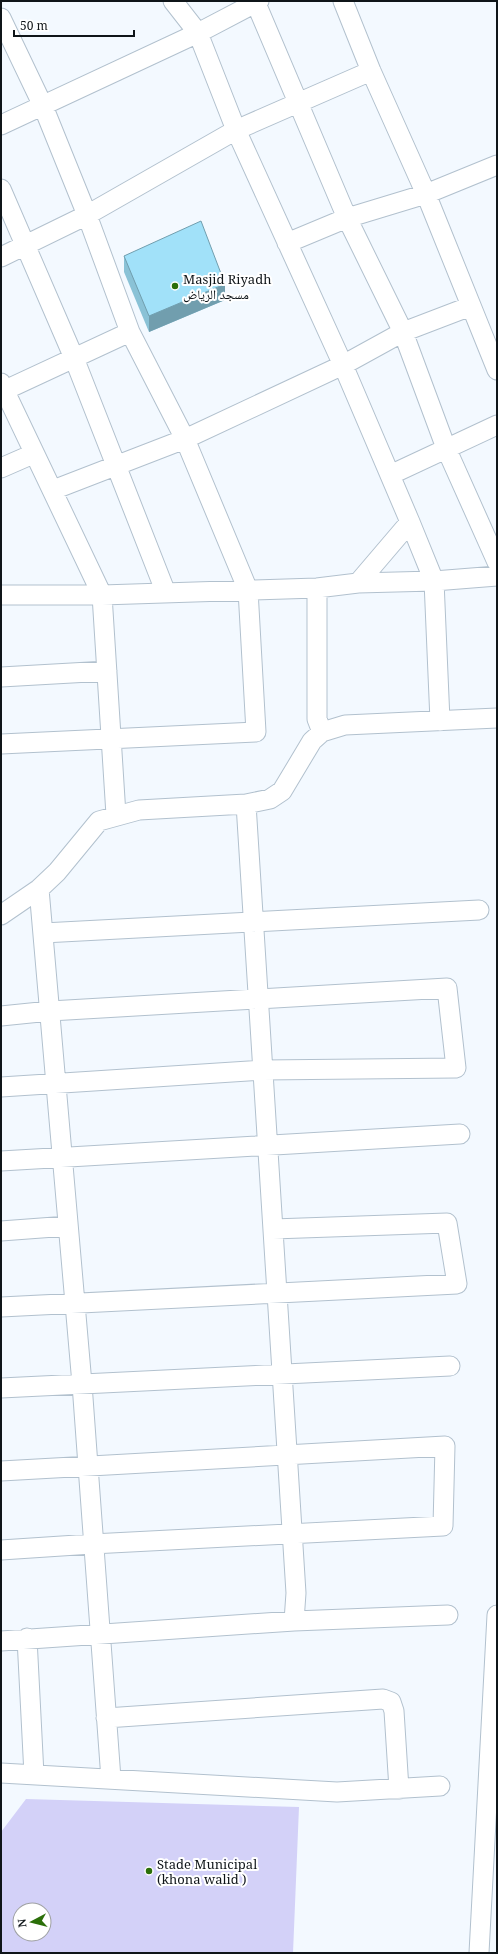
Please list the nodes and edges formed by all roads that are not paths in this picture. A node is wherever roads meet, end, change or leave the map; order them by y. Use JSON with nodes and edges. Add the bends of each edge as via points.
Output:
{"nodes":[{"id":1,"x":173,"y":1,"type":"edge"},
{"id":2,"x":343,"y":1,"type":"edge"},
{"id":3,"x":257,"y":2,"type":"edge"},
{"id":4,"x":1,"y":18,"type":"edge"},
{"id":5,"x":198,"y":33,"type":"junction"},
{"id":6,"x":371,"y":71,"type":"junction"},
{"id":7,"x":297,"y":103,"type":"junction"},
{"id":8,"x":43,"y":106,"type":"junction"},
{"id":9,"x":1,"y":125,"type":"edge"},
{"id":10,"x":236,"y":130,"type":"junction"},
{"id":11,"x":497,"y":165,"type":"edge"},
{"id":12,"x":1,"y":189,"type":"edge"},
{"id":13,"x":426,"y":194,"type":"junction"},
{"id":14,"x":87,"y":215,"type":"junction"},
{"id":15,"x":347,"y":218,"type":"junction"},
{"id":16,"x":287,"y":243,"type":"junction"},
{"id":17,"x":25,"y":245,"type":"junction"},
{"id":18,"x":1,"y":257,"type":"edge"},
{"id":19,"x":471,"y":306,"type":"junction"},
{"id":20,"x":130,"y":332,"type":"junction"},
{"id":21,"x":403,"y":332,"type":"junction"},
{"id":22,"x":74,"y":358,"type":"junction"},
{"id":23,"x":343,"y":365,"type":"junction"},
{"id":24,"x":497,"y":370,"type":"edge"},
{"id":25,"x":2,"y":388,"type":"edge"},
{"id":26,"x":497,"y":425,"type":"edge"},
{"id":27,"x":185,"y":439,"type":"junction"},
{"id":28,"x":446,"y":448,"type":"junction"},
{"id":29,"x":34,"y":454,"type":"junction"},
{"id":30,"x":116,"y":466,"type":"junction"},
{"id":31,"x":1,"y":468,"type":"edge"},
{"id":32,"x":390,"y":475,"type":"junction"},
{"id":33,"x":53,"y":490,"type":"junction"},
{"id":34,"x":410,"y":522,"type":"junction"},
{"id":35,"x":497,"y":562,"type":"edge"},
{"id":36,"x":497,"y":576,"type":"edge"},
{"id":37,"x":434,"y":582,"type":"junction"},
{"id":38,"x":358,"y":583,"type":"junction"},
{"id":39,"x":317,"y":588,"type":"junction"},
{"id":40,"x":248,"y":590,"type":"junction"},
{"id":41,"x":166,"y":593,"type":"junction"},
{"id":42,"x":1,"y":595,"type":"edge"},
{"id":43,"x":102,"y":595,"type":"junction"},
{"id":44,"x":108,"y":670,"type":"junction"},
{"id":45,"x":1,"y":677,"type":"edge"},
{"id":46,"x":497,"y":718,"type":"edge"},
{"id":47,"x":440,"y":721,"type":"junction"},
{"id":48,"x":322,"y":732,"type":"junction"},
{"id":49,"x":112,"y":739,"type":"junction"},
{"id":50,"x":1,"y":744,"type":"edge"},
{"id":51,"x":246,"y":804,"type":"junction"},
{"id":52,"x":116,"y":815,"type":"junction"},
{"id":53,"x":39,"y":889,"type":"junction"},
{"id":54,"x":479,"y":910,"type":"dead end"},
{"id":55,"x":1,"y":915,"type":"edge"},
{"id":56,"x":254,"y":922,"type":"junction"},
{"id":57,"x":43,"y":933,"type":"junction"},
{"id":58,"x":259,"y":999,"type":"junction"},
{"id":59,"x":50,"y":1011,"type":"junction"},
{"id":60,"x":1,"y":1016,"type":"edge"},
{"id":61,"x":263,"y":1070,"type":"junction"},
{"id":62,"x":56,"y":1084,"type":"junction"},
{"id":63,"x":1,"y":1087,"type":"edge"},
{"id":64,"x":460,"y":1134,"type":"dead end"},
{"id":65,"x":268,"y":1145,"type":"junction"},
{"id":66,"x":62,"y":1157,"type":"junction"},
{"id":67,"x":1,"y":1161,"type":"edge"},
{"id":68,"x":68,"y":1226,"type":"junction"},
{"id":69,"x":273,"y":1229,"type":"junction"},
{"id":70,"x":1,"y":1232,"type":"edge"},
{"id":71,"x":277,"y":1293,"type":"junction"},
{"id":72,"x":75,"y":1303,"type":"junction"},
{"id":73,"x":1,"y":1308,"type":"edge"},
{"id":74,"x":450,"y":1366,"type":"dead end"},
{"id":75,"x":282,"y":1374,"type":"junction"},
{"id":76,"x":82,"y":1384,"type":"junction"},
{"id":77,"x":1,"y":1388,"type":"edge"},
{"id":78,"x":287,"y":1455,"type":"junction"},
{"id":79,"x":87,"y":1466,"type":"junction"},
{"id":80,"x":1,"y":1471,"type":"edge"},
{"id":81,"x":292,"y":1534,"type":"junction"},
{"id":82,"x":92,"y":1544,"type":"junction"},
{"id":83,"x":1,"y":1550,"type":"edge"},
{"id":84,"x":448,"y":1615,"type":"dead end"},
{"id":85,"x":497,"y":1615,"type":"edge"},
{"id":86,"x":294,"y":1621,"type":"junction"},
{"id":87,"x":99,"y":1633,"type":"junction"},
{"id":88,"x":27,"y":1638,"type":"junction"},
{"id":89,"x":1,"y":1641,"type":"edge"},
{"id":90,"x":106,"y":1718,"type":"junction"},
{"id":91,"x":1,"y":1773,"type":"edge"},
{"id":92,"x":34,"y":1775,"type":"junction"},
{"id":93,"x":111,"y":1779,"type":"junction"},
{"id":94,"x":440,"y":1786,"type":"dead end"},
{"id":95,"x":399,"y":1789,"type":"junction"},
{"id":96,"x":479,"y":1953,"type":"edge"}],
"edges":[{"from":1,"to":5,"type":"street"},
{"from":2,"to":6,"type":"street"},
{"from":3,"to":5,"type":"street"},
{"from":3,"to":7,"type":"street"},
{"from":4,"to":8,"type":"street"},
{"from":5,"to":8,"type":"street"},
{"from":5,"to":10,"type":"street"},
{"from":6,"to":7,"type":"street"},
{"from":6,"to":13,"type":"street"},
{"from":7,"to":10,"type":"street"},
{"from":7,"to":15,"type":"street"},
{"from":8,"to":9,"type":"street"},
{"from":8,"to":14,"type":"street"},
{"from":10,"to":14,"type":"street"},
{"from":10,"to":16,"type":"street"},
{"from":11,"to":13,"type":"street"},
{"from":12,"to":17,"type":"street"},
{"from":13,"to":15,"type":"street"},
{"from":13,"to":19,"type":"street"},
{"from":14,"to":17,"type":"street"},
{"from":14,"to":20,"type":"street"},
{"from":15,"to":16,"type":"street"},
{"from":15,"to":21,"type":"street"},
{"from":16,"to":23,"type":"street"},
{"from":17,"to":18,"type":"street"},
{"from":17,"to":22,"type":"street"},
{"from":19,"to":21,"type":"street"},
{"from":19,"to":24,"type":"street"},
{"from":20,"to":22,"type":"street"},
{"from":20,"to":27,"type":"street"},
{"from":21,"to":23,"type":"street"},
{"from":21,"to":28,"type":"street"},
{"from":22,"to":25,"type":"street"},
{"from":22,"to":30,"type":"street"},
{"from":23,"to":27,"type":"street"},
{"from":23,"to":32,"type":"street"},
{"from":25,"to":29,"type":"street"},
{"from":26,"to":28,"type":"street"},
{"from":27,"to":30,"type":"street"},
{"from":27,"to":40,"type":"street"},
{"from":28,"to":32,"type":"street"},
{"from":28,"to":35,"type":"street"},
{"from":29,"to":31,"type":"street"},
{"from":29,"to":33,"type":"street"},
{"from":30,"to":33,"type":"street"},
{"from":30,"to":41,"type":"street"},
{"from":32,"to":34,"type":"street"},
{"from":33,"to":43,"type":"street"},
{"from":34,"to":37,"type":"street"},
{"from":34,"to":38,"type":"street"},
{"from":36,"to":37,"type":"street"},
{"from":37,"to":38,"type":"street"},
{"from":37,"to":47,"type":"street"},
{"from":38,"to":39,"type":"street"},
{"from":39,"to":40,"type":"street"},
{"from":39,"to":48,"type":"street","via":[[317,718]]},
{"from":40,"to":41,"type":"street"},
{"from":40,"to":49,"type":"street","via":[[256,732]]},
{"from":41,"to":43,"type":"street"},
{"from":42,"to":43,"type":"street"},
{"from":43,"to":44,"type":"street"},
{"from":44,"to":45,"type":"street"},
{"from":44,"to":49,"type":"street"},
{"from":46,"to":47,"type":"street"},
{"from":47,"to":48,"type":"street","via":[[345,726]]},
{"from":48,"to":51,"type":"street","via":[[312,741],[282,791],[270,799]]},
{"from":49,"to":50,"type":"street"},
{"from":49,"to":52,"type":"street"},
{"from":51,"to":52,"type":"street","via":[[139,810]]},
{"from":51,"to":56,"type":"street"},
{"from":52,"to":53,"type":"street","via":[[99,821],[87,833],[70,858]]},
{"from":53,"to":55,"type":"street"},
{"from":53,"to":57,"type":"street"},
{"from":54,"to":56,"type":"street"},
{"from":56,"to":57,"type":"street"},
{"from":56,"to":58,"type":"street"},
{"from":57,"to":59,"type":"street"},
{"from":58,"to":59,"type":"street"},
{"from":58,"to":61,"type":"street"},
{"from":58,"to":61,"type":"street","via":[[447,988],[456,1068]]},
{"from":59,"to":60,"type":"street"},
{"from":59,"to":62,"type":"street"},
{"from":61,"to":62,"type":"street"},
{"from":61,"to":65,"type":"street"},
{"from":62,"to":63,"type":"street"},
{"from":62,"to":66,"type":"street"},
{"from":64,"to":65,"type":"street"},
{"from":65,"to":66,"type":"street"},
{"from":65,"to":69,"type":"street"},
{"from":66,"to":67,"type":"street"},
{"from":66,"to":68,"type":"street"},
{"from":68,"to":70,"type":"street"},
{"from":68,"to":72,"type":"street"},
{"from":69,"to":71,"type":"street"},
{"from":69,"to":71,"type":"street","via":[[447,1224],[457,1284]]},
{"from":71,"to":72,"type":"street"},
{"from":71,"to":75,"type":"street"},
{"from":72,"to":73,"type":"street"},
{"from":72,"to":76,"type":"street"},
{"from":74,"to":75,"type":"street"},
{"from":75,"to":76,"type":"street"},
{"from":75,"to":78,"type":"street"},
{"from":76,"to":77,"type":"street"},
{"from":76,"to":79,"type":"street"},
{"from":78,"to":79,"type":"street"},
{"from":78,"to":81,"type":"street"},
{"from":78,"to":81,"type":"street","via":[[445,1446],[443,1526]]},
{"from":79,"to":80,"type":"street"},
{"from":79,"to":82,"type":"street"},
{"from":81,"to":82,"type":"street"},
{"from":81,"to":86,"type":"street","via":[[296,1593]]},
{"from":82,"to":83,"type":"street"},
{"from":82,"to":87,"type":"street"},
{"from":84,"to":86,"type":"street"},
{"from":85,"to":96,"type":"street"},
{"from":86,"to":87,"type":"street"},
{"from":87,"to":88,"type":"street"},
{"from":87,"to":90,"type":"street"},
{"from":88,"to":89,"type":"street"},
{"from":88,"to":92,"type":"street"},
{"from":90,"to":93,"type":"street"},
{"from":90,"to":95,"type":"street","via":[[383,1699],[391,1702],[394,1711]]},
{"from":91,"to":92,"type":"street"},
{"from":92,"to":93,"type":"street"},
{"from":93,"to":95,"type":"street","via":[[338,1792]]},
{"from":94,"to":95,"type":"street"}]}
